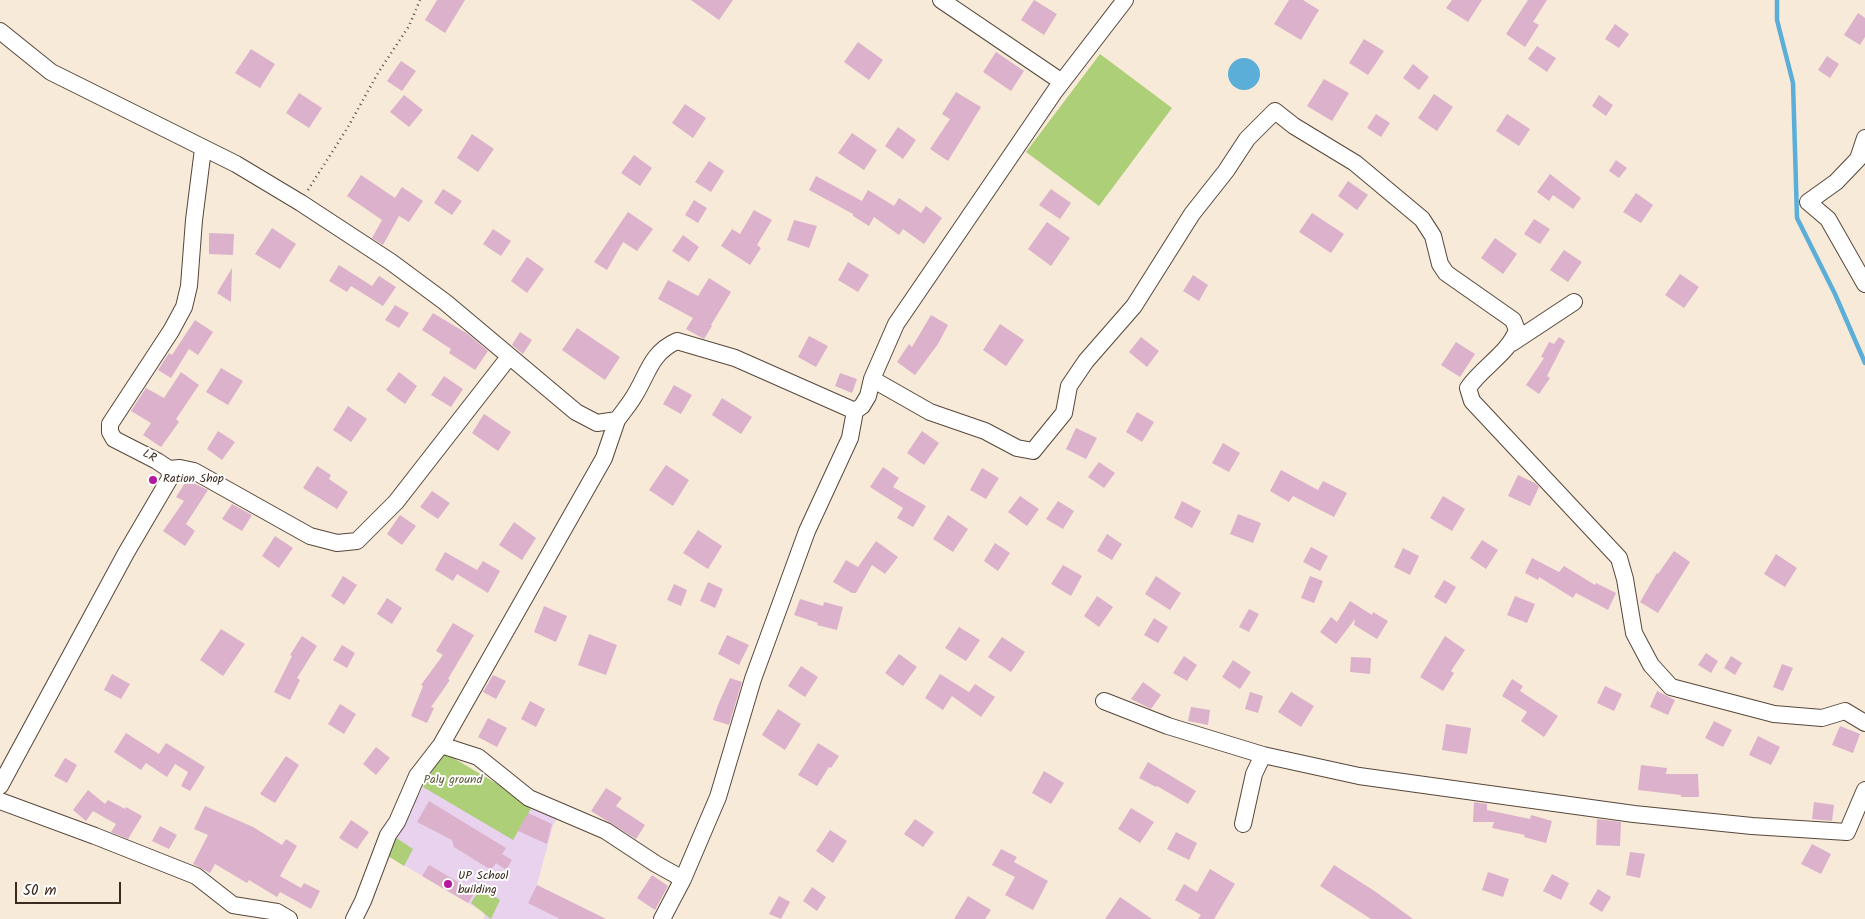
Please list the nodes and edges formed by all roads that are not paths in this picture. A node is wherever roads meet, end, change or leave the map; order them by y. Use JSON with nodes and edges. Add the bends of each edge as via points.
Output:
{"nodes":[{"id":1,"x":941,"y":0,"type":"edge"},
{"id":2,"x":1125,"y":0,"type":"edge"},
{"id":3,"x":0,"y":31,"type":"edge"},
{"id":4,"x":1062,"y":82,"type":"junction"},
{"id":5,"x":1865,"y":138,"type":"edge"},
{"id":6,"x":203,"y":149,"type":"junction"},
{"id":7,"x":1865,"y":284,"type":"edge"},
{"id":8,"x":1574,"y":302,"type":"dead end"},
{"id":9,"x":1512,"y":343,"type":"junction"},
{"id":10,"x":509,"y":357,"type":"junction"},
{"id":11,"x":872,"y":379,"type":"junction"},
{"id":12,"x":855,"y":410,"type":"junction"},
{"id":13,"x":616,"y":420,"type":"junction"},
{"id":14,"x":169,"y":469,"type":"junction"},
{"id":15,"x":1104,"y":701,"type":"dead end"},
{"id":16,"x":1865,"y":723,"type":"edge"},
{"id":17,"x":441,"y":745,"type":"junction"},
{"id":18,"x":1262,"y":754,"type":"junction"},
{"id":19,"x":0,"y":786,"type":"edge"},
{"id":20,"x":1865,"y":790,"type":"edge"},
{"id":21,"x":0,"y":801,"type":"edge"},
{"id":22,"x":1243,"y":824,"type":"dead end"},
{"id":23,"x":683,"y":879,"type":"junction"},
{"id":24,"x":289,"y":919,"type":"edge"},
{"id":25,"x":354,"y":919,"type":"edge"},
{"id":26,"x":662,"y":919,"type":"edge"}],
"edges":[{"from":1,"to":4,"type":"street"},
{"from":2,"to":4,"type":"street"},
{"from":3,"to":6,"type":"street","via":[[51,72]]},
{"from":4,"to":11,"type":"street","via":[[896,324]]},
{"from":5,"to":7,"type":"street","via":[[1858,159],[1836,182],[1808,202],[1828,219]]},
{"from":6,"to":10,"type":"street","via":[[236,164],[301,202],[390,262],[445,302]]},
{"from":6,"to":14,"type":"street","name":"LR","via":[[189,286],[184,306],[172,332],[110,424],[114,438]]},
{"from":8,"to":9,"type":"street"},
{"from":9,"to":11,"type":"street","via":[[1517,330],[1514,320],[1446,273],[1440,264],[1434,236],[1422,219],[1354,163],[1274,110],[1247,139],[1192,214],[1134,306],[1082,367],[1069,386],[1064,413],[1033,451],[1017,448],[984,431],[930,412]]},
{"from":9,"to":16,"type":"street","via":[[1468,388],[1472,401],[1619,558],[1634,633],[1651,665],[1672,687],[1774,714],[1822,718],[1846,711]]},
{"from":10,"to":13,"type":"street","via":[[576,412],[597,423]]},
{"from":10,"to":14,"type":"street","via":[[396,502],[356,541],[337,543],[310,536],[194,471]]},
{"from":11,"to":12,"type":"street","via":[[868,396]]},
{"from":12,"to":13,"type":"street","via":[[735,358],[677,341],[664,347]]},
{"from":12,"to":23,"type":"street","via":[[850,438],[807,531],[753,679],[718,797]]},
{"from":13,"to":17,"type":"street","via":[[604,458]]},
{"from":14,"to":19,"type":"street","name":"LR","via":[[170,478],[164,490],[126,553]]},
{"from":15,"to":18,"type":"street","via":[[1168,726]]},
{"from":17,"to":23,"type":"street","via":[[478,757],[529,798],[606,831]]},
{"from":17,"to":25,"type":"street","via":[[417,776],[388,835]]},
{"from":18,"to":20,"type":"street","via":[[1358,776],[1634,814],[1847,832]]},
{"from":18,"to":22,"type":"street"},
{"from":21,"to":24,"type":"street","via":[[196,876],[233,905],[277,912]]},
{"from":23,"to":26,"type":"street"}]}
